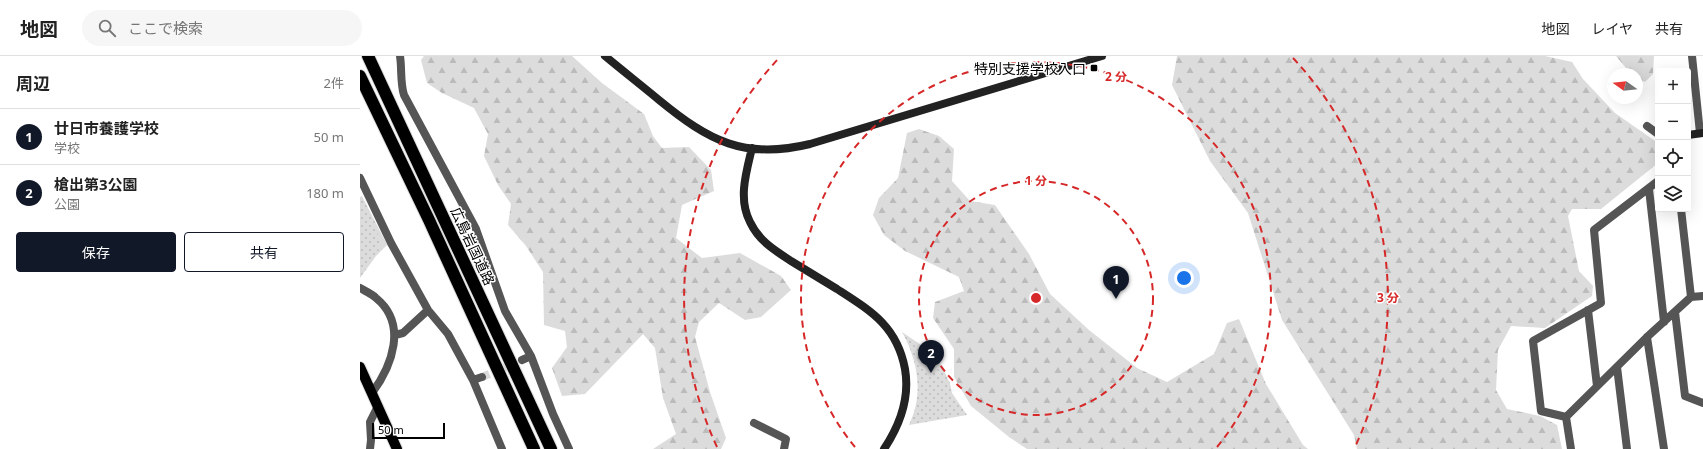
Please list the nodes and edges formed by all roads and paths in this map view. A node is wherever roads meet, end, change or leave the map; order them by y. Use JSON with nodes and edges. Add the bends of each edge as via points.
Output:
{"nodes":[{"id":1,"x":368,"y":56,"type":"edge"},
{"id":2,"x":400,"y":56,"type":"edge"},
{"id":3,"x":604,"y":56,"type":"edge"},
{"id":4,"x":1102,"y":56,"type":"edge"},
{"id":5,"x":1692,"y":56,"type":"edge"},
{"id":6,"x":360,"y":76,"type":"edge"},
{"id":7,"x":1647,"y":126,"type":"dead end"},
{"id":8,"x":1655,"y":132,"type":"edge"},
{"id":9,"x":1702,"y":133,"type":"edge"},
{"id":10,"x":1691,"y":135,"type":"edge"},
{"id":11,"x":752,"y":148,"type":"junction"},
{"id":12,"x":360,"y":178,"type":"edge"},
{"id":13,"x":1655,"y":184,"type":"edge"},
{"id":14,"x":1649,"y":189,"type":"junction"},
{"id":15,"x":1681,"y":212,"type":"edge"},
{"id":16,"x":360,"y":288,"type":"edge"},
{"id":17,"x":1703,"y":296,"type":"edge"},
{"id":18,"x":1691,"y":297,"type":"junction"},
{"id":19,"x":428,"y":310,"type":"junction"},
{"id":20,"x":1588,"y":310,"type":"junction"},
{"id":21,"x":1675,"y":312,"type":"junction"},
{"id":22,"x":1664,"y":322,"type":"junction"},
{"id":23,"x":395,"y":335,"type":"junction"},
{"id":24,"x":1647,"y":337,"type":"junction"},
{"id":25,"x":531,"y":356,"type":"junction"},
{"id":26,"x":522,"y":360,"type":"tunnel mouth"},
{"id":27,"x":360,"y":367,"type":"edge"},
{"id":28,"x":1617,"y":367,"type":"junction"},
{"id":29,"x":482,"y":377,"type":"tunnel mouth"},
{"id":30,"x":473,"y":380,"type":"junction"},
{"id":31,"x":1597,"y":386,"type":"junction"},
{"id":32,"x":372,"y":393,"type":"junction"},
{"id":33,"x":1703,"y":403,"type":"edge"},
{"id":34,"x":378,"y":406,"type":"junction"},
{"id":35,"x":1566,"y":417,"type":"junction"},
{"id":36,"x":754,"y":423,"type":"dead end"},
{"id":37,"x":370,"y":449,"type":"edge"},
{"id":38,"x":398,"y":449,"type":"edge"},
{"id":39,"x":502,"y":449,"type":"edge"},
{"id":40,"x":534,"y":449,"type":"edge"},
{"id":41,"x":551,"y":449,"type":"edge"},
{"id":42,"x":569,"y":449,"type":"edge"},
{"id":43,"x":784,"y":449,"type":"edge"},
{"id":44,"x":884,"y":449,"type":"edge"},
{"id":45,"x":1571,"y":449,"type":"edge"},
{"id":46,"x":1627,"y":449,"type":"edge"},
{"id":47,"x":1664,"y":449,"type":"edge"}],
"edges":[{"from":1,"to":41,"type":"highway","name":"広島岩国道路"},
{"from":2,"to":25,"type":"street","via":[[404,95],[476,229],[505,311]]},
{"from":3,"to":11,"type":"street","via":[[693,127],[717,139]]},
{"from":4,"to":11,"type":"street","via":[[810,144],[783,149]]},
{"from":5,"to":9,"type":"street"},
{"from":6,"to":40,"type":"highway","name":"広島岩国道路"},
{"from":7,"to":8,"type":"street"},
{"from":9,"to":10,"type":"street"},
{"from":11,"to":44,"type":"street","via":[[744,186],[744,204],[749,222],[760,239],[872,311],[885,325],[903,358],[906,392],[904,408],[898,425]]},
{"from":12,"to":19,"type":"street","via":[[391,243]]},
{"from":13,"to":14,"type":"street"},
{"from":14,"to":20,"type":"street","via":[[1594,230],[1601,303]]},
{"from":14,"to":22,"type":"street"},
{"from":15,"to":18,"type":"street"},
{"from":16,"to":23,"type":"street","via":[[376,297],[384,306]]},
{"from":17,"to":18,"type":"street"},
{"from":18,"to":21,"type":"street"},
{"from":19,"to":23,"type":"street","via":[[403,333]]},
{"from":19,"to":30,"type":"street","via":[[448,334]]},
{"from":20,"to":31,"type":"street"},
{"from":20,"to":35,"type":"street","via":[[1533,341],[1541,411]]},
{"from":21,"to":22,"type":"street"},
{"from":21,"to":33,"type":"street","via":[[1685,396]]},
{"from":22,"to":24,"type":"street"},
{"from":23,"to":32,"type":"street","via":[[389,363]]},
{"from":24,"to":28,"type":"street"},
{"from":24,"to":47,"type":"street"},
{"from":25,"to":26,"type":"street"},
{"from":25,"to":42,"type":"street"},
{"from":27,"to":32,"type":"main road"},
{"from":28,"to":31,"type":"street"},
{"from":28,"to":46,"type":"street"},
{"from":29,"to":30,"type":"street"},
{"from":30,"to":39,"type":"street"},
{"from":31,"to":35,"type":"street"},
{"from":32,"to":34,"type":"main road"},
{"from":34,"to":37,"type":"street","via":[[370,422]]},
{"from":34,"to":38,"type":"main road"},
{"from":35,"to":45,"type":"street"},
{"from":36,"to":43,"type":"street","via":[[786,439]]}]}
